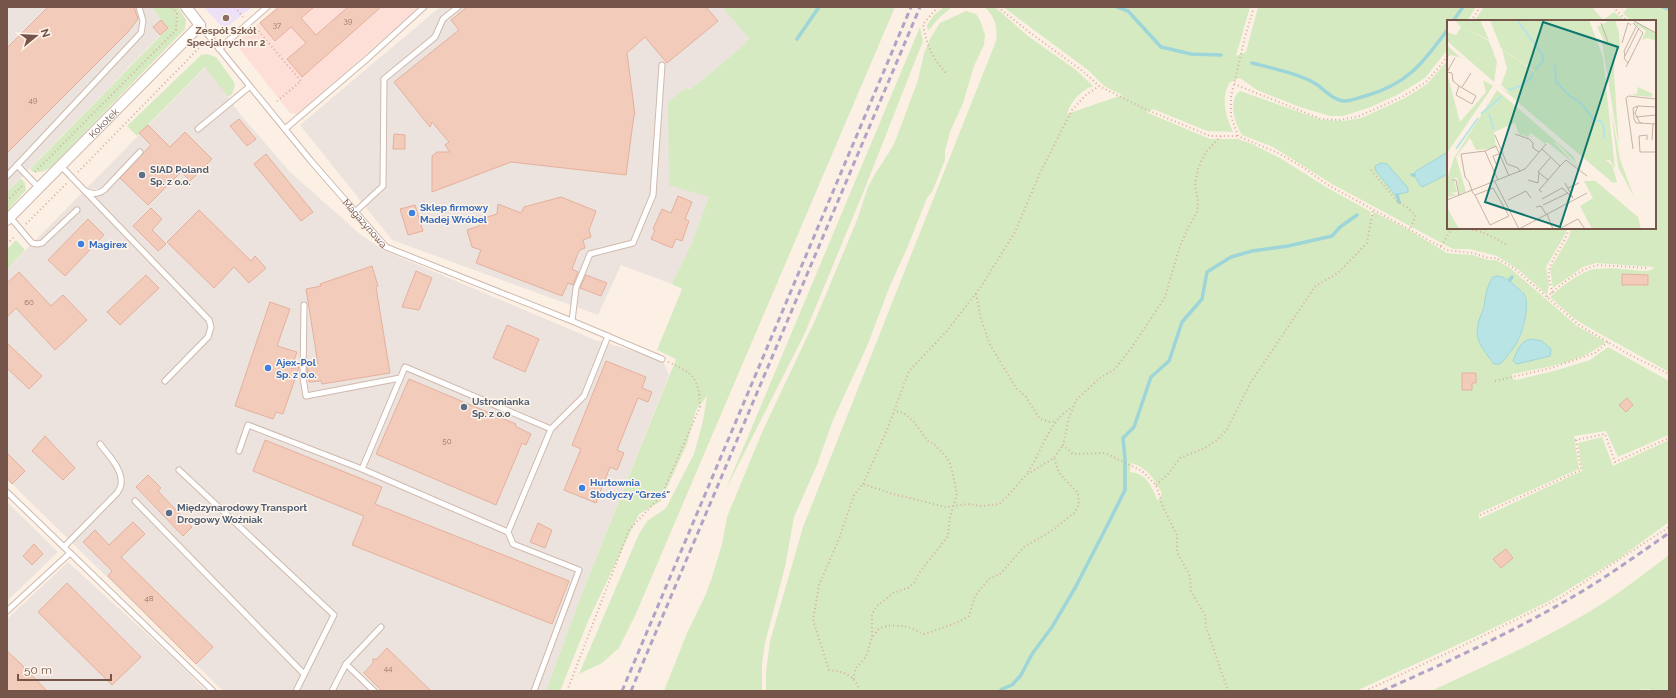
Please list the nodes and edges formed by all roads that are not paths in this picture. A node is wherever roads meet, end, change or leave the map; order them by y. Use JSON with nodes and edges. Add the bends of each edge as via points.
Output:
{"nodes":[{"id":1,"x":139,"y":7,"type":"edge"},
{"id":2,"x":186,"y":7,"type":"edge"},
{"id":3,"x":267,"y":7,"type":"edge"},
{"id":4,"x":424,"y":7,"type":"edge"},
{"id":5,"x":458,"y":7,"type":"edge"},
{"id":6,"x":200,"y":25,"type":"junction"},
{"id":7,"x":219,"y":49,"type":"junction"},
{"id":8,"x":662,"y":65,"type":"dead end"},
{"id":9,"x":249,"y":87,"type":"junction"},
{"id":10,"x":198,"y":129,"type":"dead end"},
{"id":11,"x":285,"y":129,"type":"junction"},
{"id":12,"x":140,"y":152,"type":"dead end"},
{"id":13,"x":17,"y":165,"type":"junction"},
{"id":14,"x":61,"y":166,"type":"junction"},
{"id":15,"x":7,"y":176,"type":"edge"},
{"id":16,"x":39,"y":188,"type":"junction"},
{"id":17,"x":84,"y":190,"type":"junction"},
{"id":18,"x":77,"y":210,"type":"dead end"},
{"id":19,"x":355,"y":212,"type":"junction"},
{"id":20,"x":8,"y":219,"type":"edge"},
{"id":21,"x":304,"y":305,"type":"dead end"},
{"id":22,"x":572,"y":321,"type":"junction"},
{"id":23,"x":608,"y":336,"type":"junction"},
{"id":24,"x":662,"y":359,"type":"road end"},
{"id":25,"x":400,"y":378,"type":"junction"},
{"id":26,"x":165,"y":381,"type":"dead end"},
{"id":27,"x":552,"y":429,"type":"junction"},
{"id":28,"x":100,"y":444,"type":"dead end"},
{"id":29,"x":239,"y":451,"type":"dead end"},
{"id":30,"x":362,"y":469,"type":"junction"},
{"id":31,"x":179,"y":470,"type":"dead end"},
{"id":32,"x":7,"y":492,"type":"edge"},
{"id":33,"x":135,"y":500,"type":"dead end"},
{"id":34,"x":508,"y":532,"type":"junction"},
{"id":35,"x":64,"y":547,"type":"junction"},
{"id":36,"x":70,"y":553,"type":"junction"},
{"id":37,"x":7,"y":611,"type":"edge"},
{"id":38,"x":381,"y":626,"type":"dead end"},
{"id":39,"x":346,"y":664,"type":"junction"},
{"id":40,"x":304,"y":674,"type":"junction"},
{"id":41,"x":213,"y":691,"type":"edge"},
{"id":42,"x":296,"y":691,"type":"edge"},
{"id":43,"x":332,"y":691,"type":"edge"},
{"id":44,"x":374,"y":691,"type":"edge"},
{"id":45,"x":534,"y":691,"type":"edge"}],
"edges":[{"from":1,"to":13,"type":"lane","via":[[143,21],[141,33]]},
{"from":2,"to":6,"type":"street","name":"Magazynowa"},
{"from":3,"to":7,"type":"lane"},
{"from":4,"to":11,"type":"lane"},
{"from":5,"to":19,"type":"lane","via":[[443,19],[435,37],[384,79],[383,186]]},
{"from":6,"to":7,"type":"lane","name":"Magazynowa"},
{"from":6,"to":14,"type":"street","name":"Kokotek"},
{"from":7,"to":9,"type":"lane","name":"Magazynowa"},
{"from":8,"to":22,"type":"lane","via":[[653,195],[633,243],[590,254],[576,288]]},
{"from":9,"to":10,"type":"lane"},
{"from":9,"to":11,"type":"lane","name":"Magazynowa"},
{"from":11,"to":19,"type":"lane","name":"Magazynowa"},
{"from":12,"to":17,"type":"lane","via":[[104,190],[96,194]]},
{"from":13,"to":15,"type":"lane"},
{"from":13,"to":16,"type":"lane"},
{"from":14,"to":16,"type":"street","name":"Kokotek"},
{"from":14,"to":17,"type":"lane"},
{"from":16,"to":20,"type":"street","name":"Kokotek"},
{"from":17,"to":26,"type":"lane","via":[[209,320],[211,327],[208,337]]},
{"from":18,"to":20,"type":"lane","via":[[42,243],[37,244],[32,243]]},
{"from":19,"to":22,"type":"lane","name":"Magazynowa","via":[[386,247]]},
{"from":21,"to":25,"type":"lane","via":[[303,378],[306,396]]},
{"from":22,"to":23,"type":"lane","name":"Magazynowa"},
{"from":23,"to":24,"type":"lane","name":"Magazynowa"},
{"from":23,"to":27,"type":"lane","via":[[584,396]]},
{"from":25,"to":27,"type":"lane","via":[[405,367]]},
{"from":25,"to":30,"type":"lane"},
{"from":27,"to":34,"type":"lane"},
{"from":28,"to":35,"type":"lane","via":[[119,471],[122,484],[117,493]]},
{"from":29,"to":30,"type":"lane","via":[[248,425]]},
{"from":30,"to":34,"type":"lane"},
{"from":31,"to":40,"type":"lane","via":[[334,615]]},
{"from":32,"to":35,"type":"lane"},
{"from":33,"to":40,"type":"lane"},
{"from":34,"to":45,"type":"lane","via":[[513,544],[579,570]]},
{"from":35,"to":36,"type":"lane"},
{"from":36,"to":37,"type":"lane"},
{"from":36,"to":41,"type":"lane"},
{"from":38,"to":39,"type":"lane"},
{"from":39,"to":43,"type":"lane"},
{"from":39,"to":44,"type":"lane"},
{"from":40,"to":42,"type":"lane"}]}
